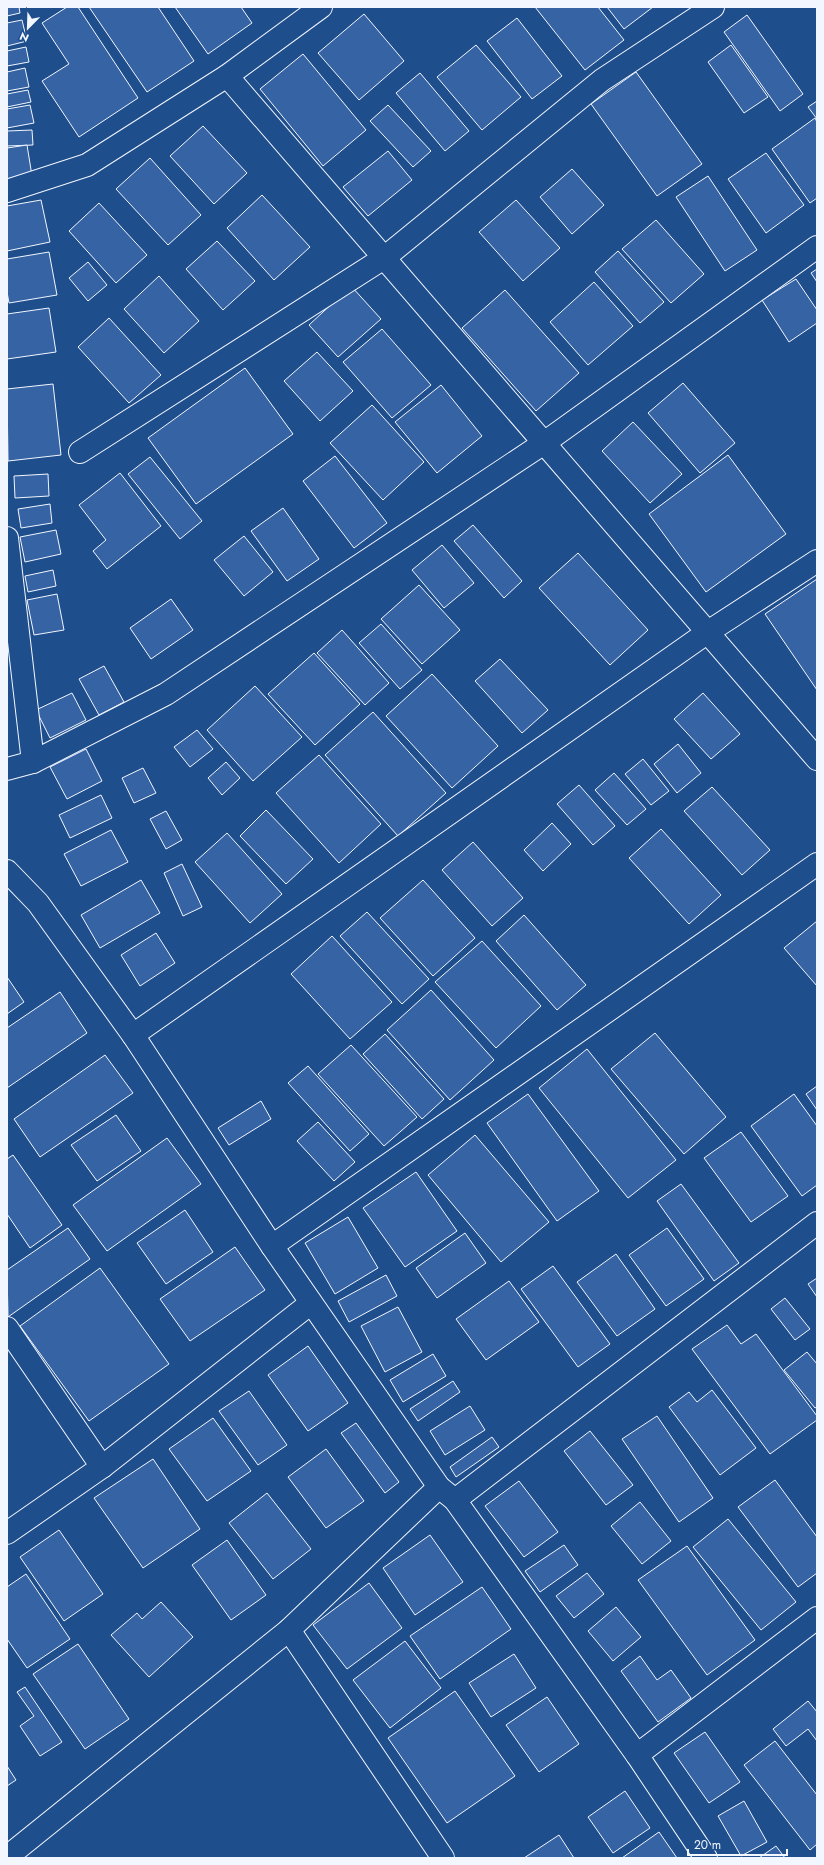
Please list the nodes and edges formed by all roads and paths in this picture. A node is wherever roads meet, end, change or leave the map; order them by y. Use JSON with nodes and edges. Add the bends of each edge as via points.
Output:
{"nodes":[{"id":1,"x":321,"y":7,"type":"edge"},
{"id":2,"x":713,"y":7,"type":"edge"},
{"id":3,"x":227,"y":76,"type":"junction"},
{"id":4,"x":7,"y":191,"type":"edge"},
{"id":5,"x":817,"y":247,"type":"edge"},
{"id":6,"x":384,"y":258,"type":"junction"},
{"id":7,"x":544,"y":443,"type":"junction"},
{"id":8,"x":80,"y":452,"type":"dead end"},
{"id":9,"x":7,"y":538,"type":"edge"},
{"id":10,"x":817,"y":561,"type":"edge"},
{"id":11,"x":708,"y":632,"type":"junction"},
{"id":12,"x":817,"y":759,"type":"edge"},
{"id":13,"x":33,"y":762,"type":"junction"},
{"id":14,"x":7,"y":770,"type":"edge"},
{"id":15,"x":817,"y":864,"type":"edge"},
{"id":16,"x":7,"y":871,"type":"edge"},
{"id":17,"x":133,"y":1035,"type":"junction"},
{"id":18,"x":817,"y":1223,"type":"edge"},
{"id":19,"x":272,"y":1246,"type":"junction"},
{"id":20,"x":311,"y":1303,"type":"junction"},
{"id":21,"x":7,"y":1328,"type":"edge"},
{"id":22,"x":102,"y":1467,"type":"junction"},
{"id":23,"x":447,"y":1493,"type":"junction"},
{"id":24,"x":7,"y":1533,"type":"edge"},
{"id":25,"x":817,"y":1618,"type":"edge"},
{"id":26,"x":289,"y":1630,"type":"junction"},
{"id":27,"x":637,"y":1755,"type":"junction"},
{"id":28,"x":7,"y":1857,"type":"edge"},
{"id":29,"x":443,"y":1858,"type":"edge"},
{"id":30,"x":706,"y":1858,"type":"edge"}],
"edges":[{"from":1,"to":3,"type":"street"},
{"from":2,"to":6,"type":"street","via":[[602,80]]},
{"from":3,"to":4,"type":"street","via":[[87,165]]},
{"from":3,"to":6,"type":"street"},
{"from":5,"to":7,"type":"street"},
{"from":6,"to":7,"type":"street"},
{"from":6,"to":8,"type":"street"},
{"from":7,"to":11,"type":"street"},
{"from":7,"to":13,"type":"street","via":[[166,694]]},
{"from":9,"to":13,"type":"street"},
{"from":10,"to":11,"type":"street"},
{"from":11,"to":12,"type":"street"},
{"from":11,"to":17,"type":"street"},
{"from":13,"to":14,"type":"street"},
{"from":15,"to":19,"type":"street"},
{"from":16,"to":17,"type":"street","via":[[38,903]]},
{"from":17,"to":19,"type":"street"},
{"from":18,"to":23,"type":"street"},
{"from":19,"to":20,"type":"street"},
{"from":20,"to":22,"type":"street"},
{"from":20,"to":23,"type":"street"},
{"from":21,"to":22,"type":"street"},
{"from":22,"to":24,"type":"street"},
{"from":23,"to":26,"type":"street"},
{"from":23,"to":27,"type":"street"},
{"from":25,"to":27,"type":"street"},
{"from":26,"to":28,"type":"street"},
{"from":26,"to":29,"type":"street"},
{"from":27,"to":30,"type":"street"}]}
